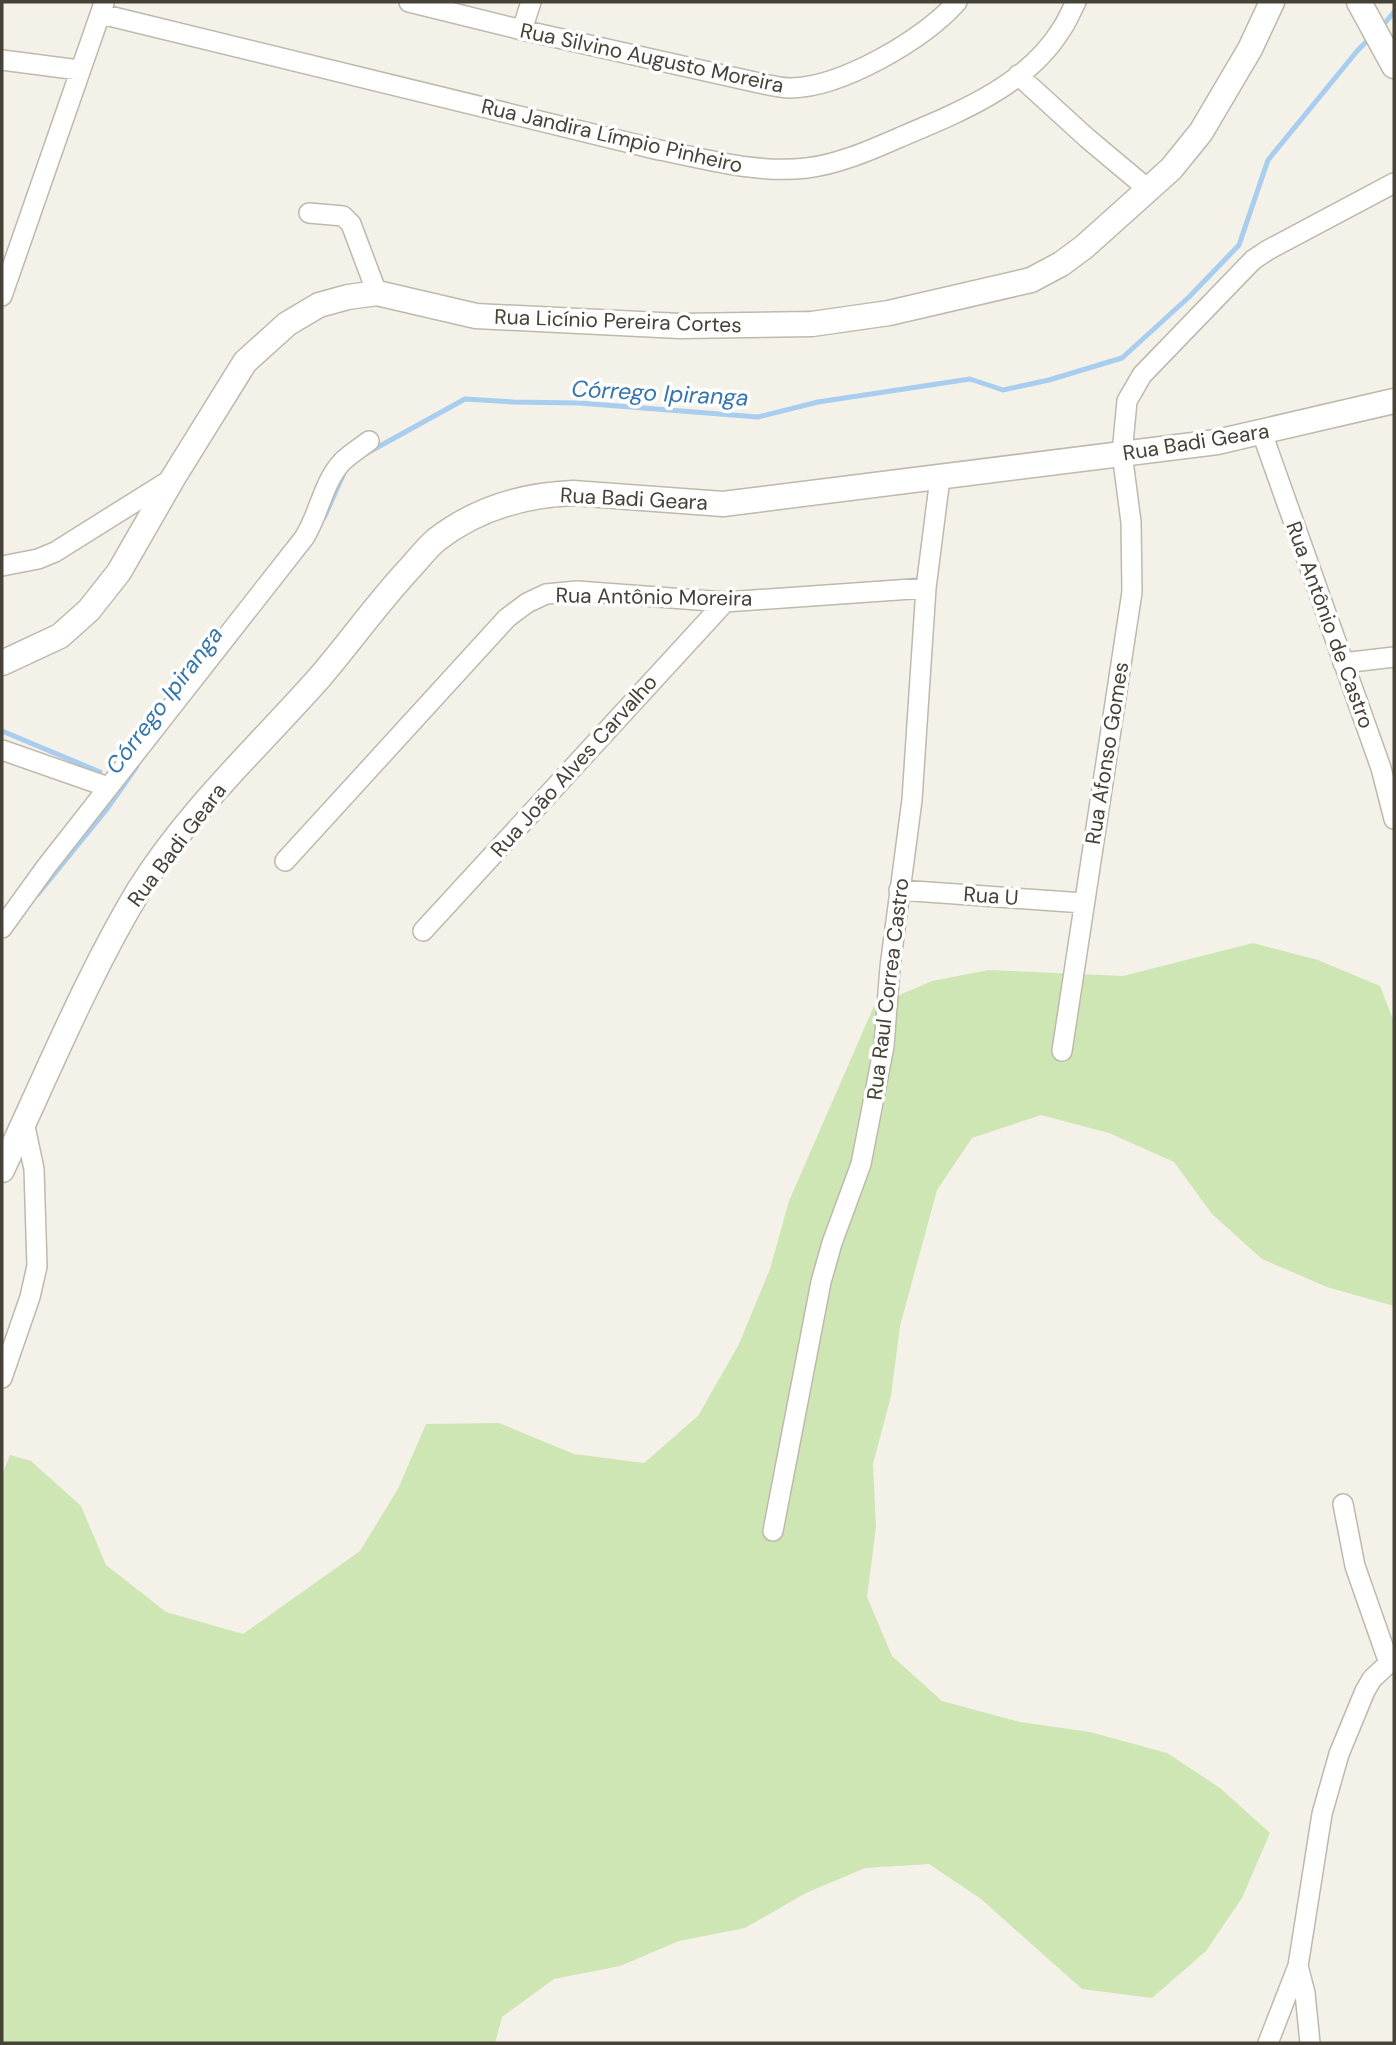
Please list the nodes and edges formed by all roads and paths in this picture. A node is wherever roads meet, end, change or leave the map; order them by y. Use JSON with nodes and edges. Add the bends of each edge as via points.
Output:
{"nodes":[{"id":1,"x":409,"y":2,"type":"edge"},
{"id":2,"x":531,"y":2,"type":"edge"},
{"id":3,"x":957,"y":2,"type":"edge"},
{"id":4,"x":1076,"y":2,"type":"edge"},
{"id":5,"x":1272,"y":2,"type":"edge"},
{"id":6,"x":1359,"y":2,"type":"edge"},
{"id":7,"x":103,"y":8,"type":"edge"},
{"id":8,"x":522,"y":30,"type":"junction"},
{"id":9,"x":1389,"y":58,"type":"edge"},
{"id":10,"x":2,"y":60,"type":"edge"},
{"id":11,"x":79,"y":70,"type":"junction"},
{"id":12,"x":1018,"y":75,"type":"junction"},
{"id":13,"x":1394,"y":183,"type":"edge"},
{"id":14,"x":1149,"y":190,"type":"junction"},
{"id":15,"x":309,"y":213,"type":"dead end"},
{"id":16,"x":377,"y":293,"type":"junction"},
{"id":17,"x":2,"y":296,"type":"edge"},
{"id":18,"x":1394,"y":401,"type":"edge"},
{"id":19,"x":1262,"y":433,"type":"junction"},
{"id":20,"x":369,"y":441,"type":"dead end"},
{"id":21,"x":1122,"y":453,"type":"junction"},
{"id":22,"x":173,"y":478,"type":"junction"},
{"id":23,"x":940,"y":478,"type":"junction"},
{"id":24,"x":2,"y":566,"type":"edge"},
{"id":25,"x":926,"y":587,"type":"junction"},
{"id":26,"x":725,"y":601,"type":"junction"},
{"id":27,"x":1394,"y":657,"type":"edge"},
{"id":28,"x":2,"y":663,"type":"edge"},
{"id":29,"x":1343,"y":663,"type":"junction"},
{"id":30,"x":2,"y":750,"type":"edge"},
{"id":31,"x":108,"y":787,"type":"junction"},
{"id":32,"x":1394,"y":820,"type":"edge"},
{"id":33,"x":285,"y":861,"type":"dead end"},
{"id":34,"x":899,"y":890,"type":"junction"},
{"id":35,"x":1084,"y":903,"type":"junction"},
{"id":36,"x":2,"y":928,"type":"edge"},
{"id":37,"x":423,"y":931,"type":"dead end"},
{"id":38,"x":1062,"y":1051,"type":"dead end"},
{"id":39,"x":24,"y":1122,"type":"junction"},
{"id":40,"x":2,"y":1170,"type":"edge"},
{"id":41,"x":2,"y":1378,"type":"edge"},
{"id":42,"x":1343,"y":1504,"type":"dead end"},
{"id":43,"x":773,"y":1531,"type":"dead end"},
{"id":44,"x":1392,"y":1663,"type":"edge"},
{"id":45,"x":1298,"y":1966,"type":"junction"},
{"id":46,"x":1268,"y":2043,"type":"edge"},
{"id":47,"x":1310,"y":2043,"type":"edge"}],
"edges":[{"from":1,"to":8,"type":"street","name":"Rua Silvino Augusto Moreira"},
{"from":2,"to":8,"type":"street"},
{"from":3,"to":8,"type":"street","name":"Rua Silvino Augusto Moreira","via":[[941,20],[900,49],[825,83],[790,88]]},
{"from":4,"to":12,"type":"street","name":"Rua Jandira Límpio Pinheiro","via":[[1061,32]]},
{"from":5,"to":14,"type":"street","name":"Rua Licínio Pereira Cortes","via":[[1201,132]]},
{"from":6,"to":9,"type":"street"},
{"from":7,"to":11,"type":"street"},
{"from":7,"to":12,"type":"street","name":"Rua Jandira Límpio Pinheiro","via":[[747,168],[807,168],[861,155],[967,109]]},
{"from":10,"to":11,"type":"street"},
{"from":11,"to":17,"type":"street"},
{"from":12,"to":14,"type":"street"},
{"from":13,"to":21,"type":"street","name":"Rua Afonso Gomes","via":[[1253,260],[1133,386],[1126,401]]},
{"from":14,"to":16,"type":"street","name":"Rua Licínio Pereira Cortes","via":[[1084,247],[1031,280],[889,313],[812,324],[680,326],[476,316]]},
{"from":15,"to":16,"type":"street","via":[[343,216],[351,224]]},
{"from":16,"to":22,"type":"street","name":"Rua Licínio Pereira Cortes","via":[[319,305],[263,343],[245,362]]},
{"from":18,"to":19,"type":"street","name":"Rua Badi Geara"},
{"from":19,"to":21,"type":"street","name":"Rua Badi Geara"},
{"from":19,"to":29,"type":"street","name":"Rua Antônio de Castro"},
{"from":20,"to":31,"type":"street","via":[[342,461],[304,538]]},
{"from":21,"to":23,"type":"street","name":"Rua Badi Geara"},
{"from":21,"to":35,"type":"street","name":"Rua Afonso Gomes","via":[[1131,522],[1132,592]]},
{"from":22,"to":24,"type":"street","via":[[55,552]]},
{"from":22,"to":28,"type":"street","name":"Rua Licínio Pereira Cortes","via":[[119,572],[89,610],[60,636]]},
{"from":23,"to":25,"type":"street","name":"Rua Raul Correa Castro"},
{"from":23,"to":39,"type":"street","name":"Rua Badi Geara","via":[[723,504],[550,494],[520,498],[470,518],[435,541],[204,805],[141,888],[69,1024]]},
{"from":25,"to":26,"type":"street","name":"Rua Antônio Moreira"},
{"from":25,"to":34,"type":"street","name":"Rua Raul Correa Castro","via":[[912,800]]},
{"from":26,"to":33,"type":"street","name":"Rua Antônio Moreira","via":[[577,591],[547,594],[527,603],[507,618]]},
{"from":26,"to":37,"type":"street","name":"Rua João Alves Carvalho"},
{"from":27,"to":29,"type":"street"},
{"from":29,"to":32,"type":"street","name":"Rua Antônio de Castro","via":[[1381,768]]},
{"from":30,"to":31,"type":"street"},
{"from":31,"to":36,"type":"street"},
{"from":34,"to":35,"type":"street","name":"Rua U"},
{"from":34,"to":43,"type":"street","name":"Rua Raul Correa Castro","via":[[877,1091],[861,1164],[821,1282]]},
{"from":35,"to":38,"type":"street","name":"Rua Afonso Gomes"},
{"from":39,"to":40,"type":"street","name":"Rua Badi Geara"},
{"from":39,"to":41,"type":"street","via":[[34,1169],[37,1266]]},
{"from":42,"to":44,"type":"street","via":[[1355,1566]]},
{"from":44,"to":45,"type":"street","via":[[1365,1691],[1339,1754],[1322,1814]]},
{"from":45,"to":46,"type":"street"},
{"from":45,"to":47,"type":"street","via":[[1306,1993]]}]}
